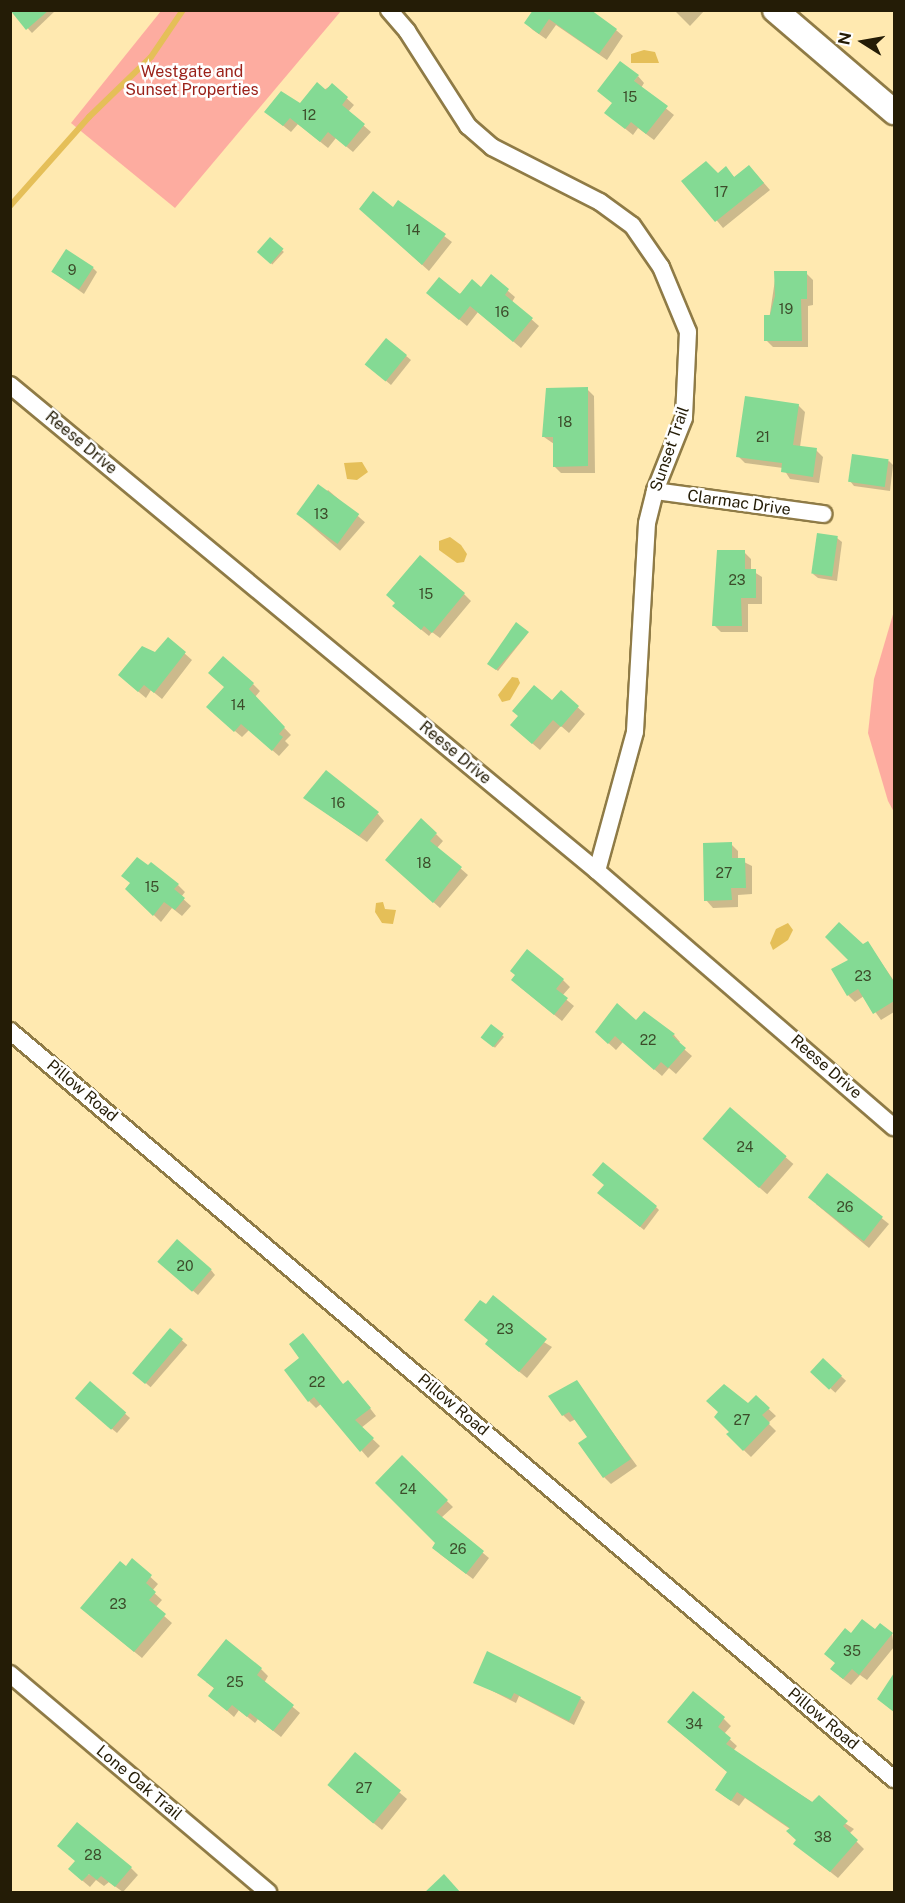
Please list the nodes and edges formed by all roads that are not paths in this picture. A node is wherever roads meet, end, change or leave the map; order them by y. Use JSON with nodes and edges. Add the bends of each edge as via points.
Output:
{"nodes":[{"id":1,"x":389,"y":10,"type":"edge"},
{"id":2,"x":775,"y":10,"type":"edge"},
{"id":3,"x":894,"y":112,"type":"edge"},
{"id":4,"x":10,"y":385,"type":"edge"},
{"id":5,"x":655,"y":491,"type":"junction"},
{"id":6,"x":824,"y":514,"type":"dead end"},
{"id":7,"x":597,"y":871,"type":"junction"},
{"id":8,"x":10,"y":1031,"type":"edge"},
{"id":9,"x":894,"y":1126,"type":"edge"},
{"id":10,"x":10,"y":1674,"type":"edge"},
{"id":11,"x":894,"y":1779,"type":"edge"},
{"id":12,"x":268,"y":1893,"type":"edge"}],
"edges":[{"from":1,"to":5,"type":"street","name":"Sunset Trail","via":[[407,31],[468,126],[509,157],[600,202],[632,225],[661,267],[688,332],[690,360],[684,418]]},
{"from":2,"to":3,"type":"main road"},
{"from":4,"to":7,"type":"street","name":"Reese Drive"},
{"from":5,"to":6,"type":"street","name":"Clarmac Drive"},
{"from":5,"to":7,"type":"street","name":"Sunset Trail","via":[[647,523],[635,732]]},
{"from":7,"to":9,"type":"street","name":"Reese Drive"},
{"from":8,"to":11,"type":"street","name":"Pillow Road"},
{"from":10,"to":12,"type":"street","name":"Lone Oak Trail"}]}
